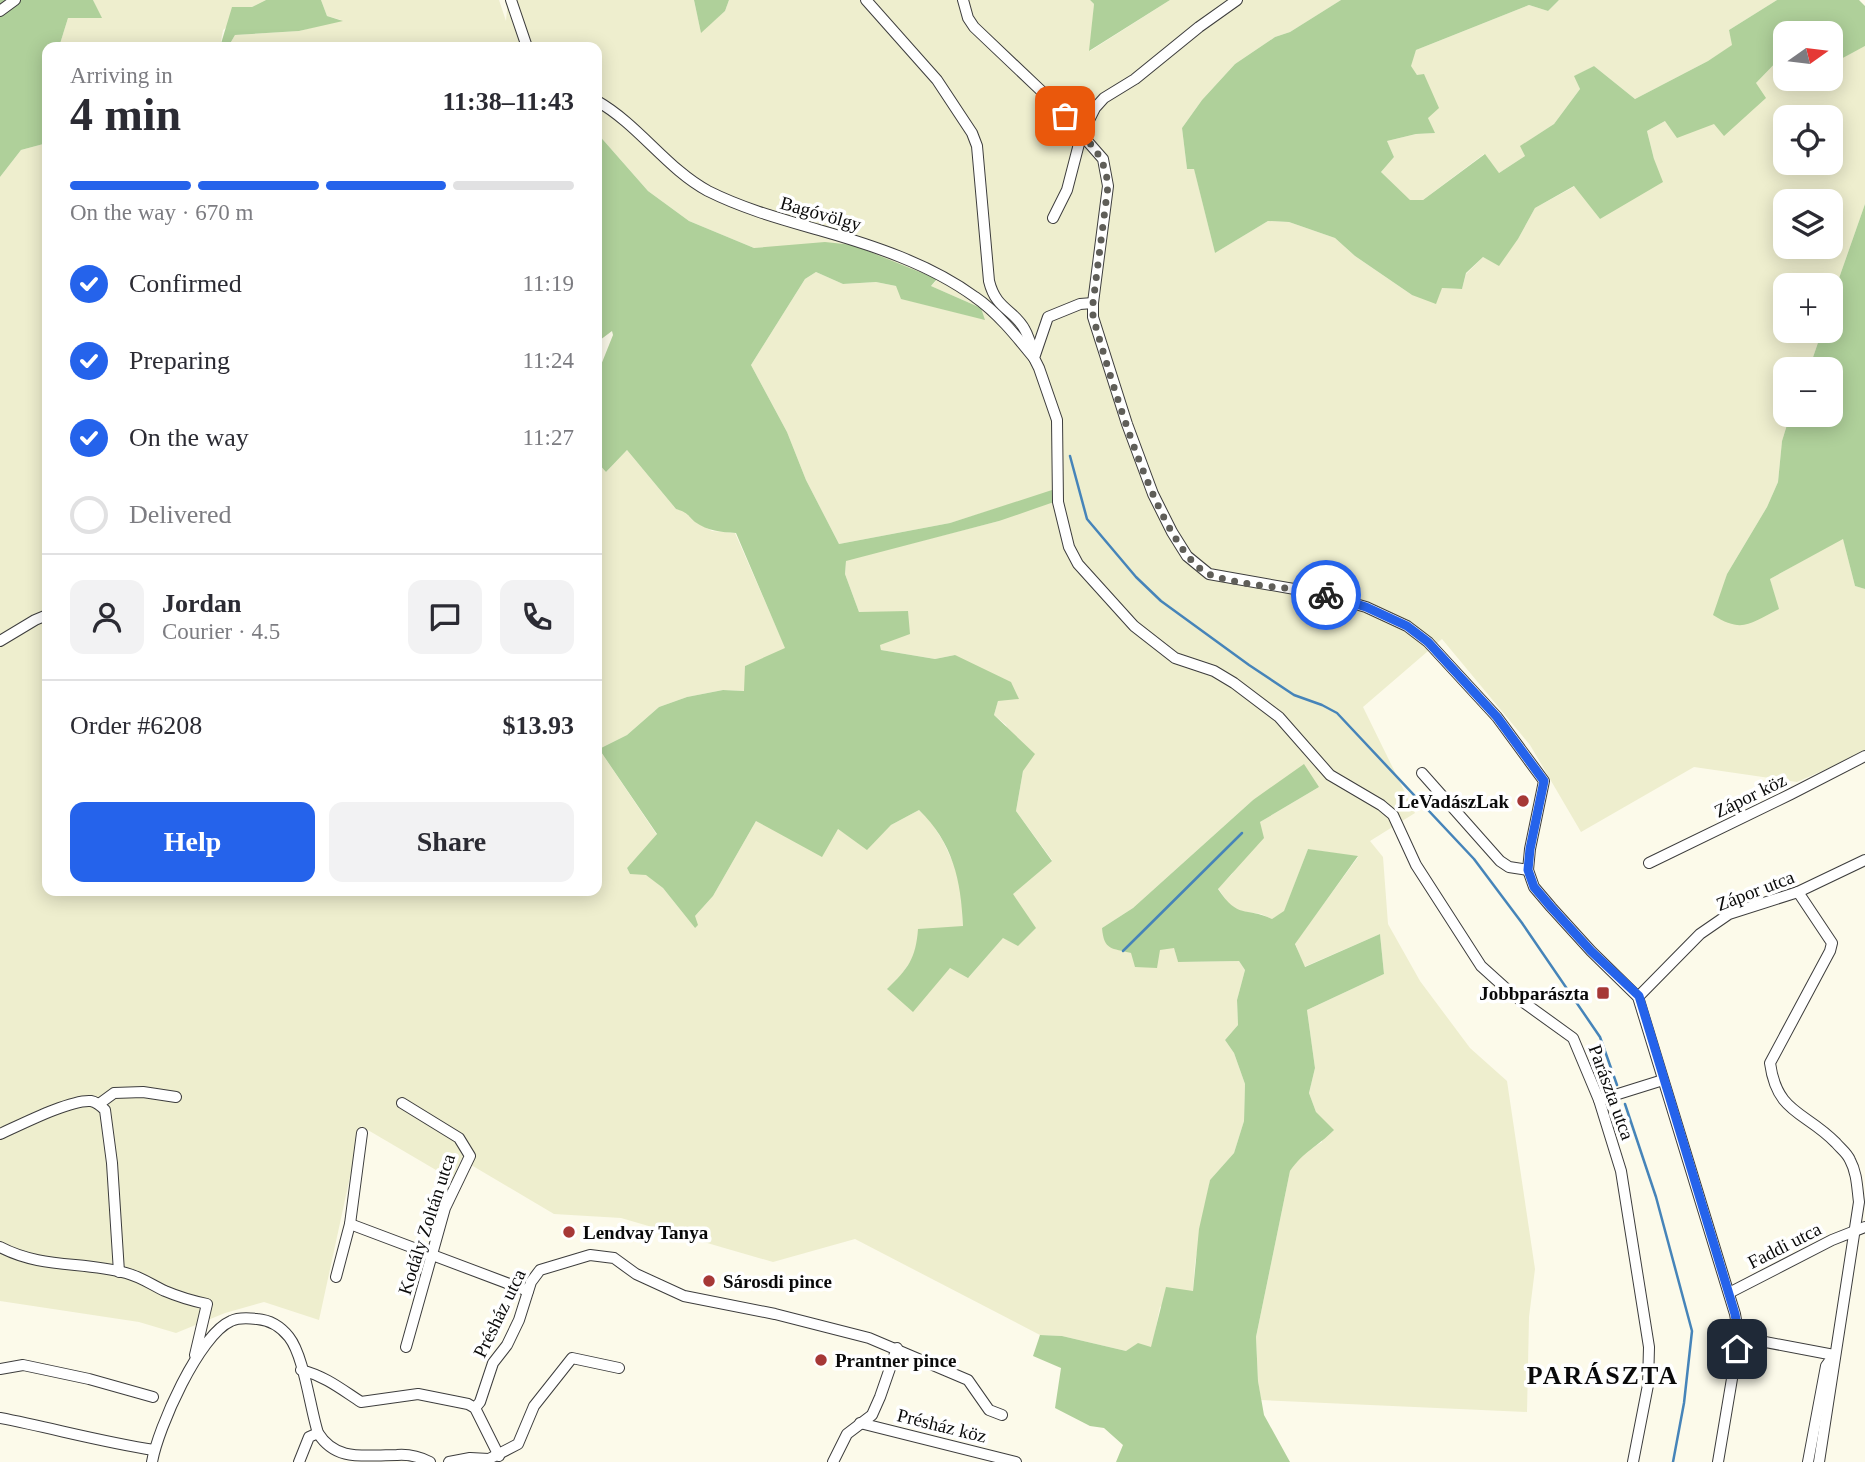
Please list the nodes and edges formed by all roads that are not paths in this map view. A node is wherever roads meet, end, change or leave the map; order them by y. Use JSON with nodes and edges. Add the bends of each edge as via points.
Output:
{"nodes":[{"id":1,"x":15,"y":0,"type":"edge"},
{"id":2,"x":511,"y":0,"type":"edge"},
{"id":3,"x":866,"y":0,"type":"edge"},
{"id":4,"x":963,"y":0,"type":"edge"},
{"id":5,"x":1237,"y":0,"type":"edge"},
{"id":6,"x":0,"y":11,"type":"edge"},
{"id":7,"x":525,"y":42,"type":"edge"},
{"id":8,"x":602,"y":104,"type":"edge"},
{"id":9,"x":1081,"y":136,"type":"junction"},
{"id":10,"x":1053,"y":218,"type":"dead end"},
{"id":11,"x":1093,"y":303,"type":"junction"},
{"id":12,"x":1032,"y":346,"type":"dead end"},
{"id":13,"x":1034,"y":358,"type":"junction"},
{"id":14,"x":42,"y":617,"type":"edge"},
{"id":15,"x":0,"y":641,"type":"edge"},
{"id":16,"x":1865,"y":756,"type":"edge"},
{"id":17,"x":1422,"y":773,"type":"dead end"},
{"id":18,"x":1381,"y":805,"type":"joint"},
{"id":19,"x":1865,"y":860,"type":"edge"},
{"id":20,"x":1649,"y":863,"type":"dead end"},
{"id":21,"x":1528,"y":870,"type":"junction"},
{"id":22,"x":1798,"y":892,"type":"junction"},
{"id":23,"x":1639,"y":996,"type":"junction"},
{"id":24,"x":1662,"y":1080,"type":"junction"},
{"id":25,"x":176,"y":1097,"type":"dead end"},
{"id":26,"x":1599,"y":1100,"type":"junction"},
{"id":27,"x":402,"y":1103,"type":"dead end"},
{"id":28,"x":99,"y":1104,"type":"junction"},
{"id":29,"x":0,"y":1133,"type":"edge"},
{"id":30,"x":362,"y":1133,"type":"dead end"},
{"id":31,"x":350,"y":1224,"type":"junction"},
{"id":32,"x":1860,"y":1229,"type":"edge"},
{"id":33,"x":0,"y":1247,"type":"edge"},
{"id":34,"x":432,"y":1254,"type":"junction"},
{"id":35,"x":119,"y":1272,"type":"junction"},
{"id":36,"x":336,"y":1277,"type":"dead end"},
{"id":37,"x":528,"y":1291,"type":"junction"},
{"id":38,"x":1729,"y":1293,"type":"junction"},
{"id":39,"x":1739,"y":1337,"type":"junction"},
{"id":40,"x":406,"y":1347,"type":"dead end"},
{"id":41,"x":897,"y":1348,"type":"junction"},
{"id":42,"x":1834,"y":1355,"type":"junction"},
{"id":43,"x":194,"y":1361,"type":"junction"},
{"id":44,"x":619,"y":1368,"type":"dead end"},
{"id":45,"x":0,"y":1369,"type":"edge"},
{"id":46,"x":301,"y":1370,"type":"junction"},
{"id":47,"x":153,"y":1397,"type":"dead end"},
{"id":48,"x":475,"y":1408,"type":"junction"},
{"id":49,"x":1002,"y":1415,"type":"dead end"},
{"id":50,"x":0,"y":1418,"type":"edge"},
{"id":51,"x":860,"y":1423,"type":"junction"},
{"id":52,"x":318,"y":1433,"type":"junction"},
{"id":53,"x":154,"y":1451,"type":"junction"},
{"id":54,"x":499,"y":1456,"type":"junction"},
{"id":55,"x":152,"y":1462,"type":"edge"},
{"id":56,"x":299,"y":1462,"type":"edge"},
{"id":57,"x":430,"y":1462,"type":"edge"},
{"id":58,"x":449,"y":1462,"type":"edge"},
{"id":59,"x":833,"y":1462,"type":"edge"},
{"id":60,"x":1016,"y":1462,"type":"edge"},
{"id":61,"x":1633,"y":1462,"type":"edge"},
{"id":62,"x":1718,"y":1462,"type":"edge"},
{"id":63,"x":1808,"y":1462,"type":"edge"},
{"id":64,"x":1819,"y":1462,"type":"edge"}],
"edges":[{"from":1,"to":6,"type":"street"},
{"from":2,"to":7,"type":"street"},
{"from":3,"to":12,"type":"street","via":[[937,80],[972,132],[989,281],[993,295],[1025,329]]},
{"from":4,"to":9,"type":"street","via":[[974,27],[1053,102]]},
{"from":5,"to":9,"type":"street","via":[[1104,98]]},
{"from":8,"to":13,"type":"street","name":"Bagóvölgy","via":[[707,190],[760,214],[879,249],[943,277],[977,298]]},
{"from":9,"to":10,"type":"street","via":[[1067,190]]},
{"from":9,"to":11,"type":"street","via":[[1102,159],[1108,186]]},
{"from":11,"to":13,"type":"street","via":[[1048,317]]},
{"from":11,"to":21,"type":"street","via":[[1093,317],[1153,495],[1187,556],[1209,574],[1317,593],[1366,607],[1407,626],[1428,642],[1497,717],[1544,781]]},
{"from":13,"to":18,"type":"street","name":"Bagóvölgy","via":[[1058,420],[1058,502],[1078,564],[1134,626],[1175,658],[1234,683],[1279,717],[1329,775]]},
{"from":14,"to":15,"type":"street"},
{"from":16,"to":20,"type":"street","name":"Zápor köz"},
{"from":17,"to":21,"type":"street","via":[[1500,861]]},
{"from":18,"to":26,"type":"street","name":"Parászta utca","via":[[1393,814],[1416,865],[1481,966],[1573,1038]]},
{"from":19,"to":22,"type":"street","name":"Zápor utca"},
{"from":21,"to":23,"type":"street","via":[[1534,887],[1551,907]]},
{"from":22,"to":23,"type":"street","name":"Zápor utca","via":[[1729,914],[1700,934]]},
{"from":22,"to":32,"type":"street","via":[[1832,943],[1770,1063],[1772,1079],[1790,1108],[1849,1157],[1856,1174]]},
{"from":23,"to":24,"type":"street"},
{"from":24,"to":26,"type":"street"},
{"from":24,"to":38,"type":"street"},
{"from":25,"to":28,"type":"street","via":[[114,1093]]},
{"from":26,"to":61,"type":"street","name":"Parászta utca","via":[[1621,1171],[1649,1347],[1648,1385]]},
{"from":27,"to":34,"type":"street","name":"Kodály Zoltán utca","via":[[459,1138],[470,1156],[445,1208]]},
{"from":28,"to":29,"type":"street","via":[[78,1103]]},
{"from":28,"to":35,"type":"street","via":[[108,1119]]},
{"from":30,"to":31,"type":"street"},
{"from":31,"to":34,"type":"street"},
{"from":31,"to":36,"type":"street"},
{"from":32,"to":38,"type":"street","name":"Faddi utca"},
{"from":32,"to":42,"type":"street"},
{"from":33,"to":35,"type":"street","via":[[40,1261]]},
{"from":34,"to":37,"type":"street"},
{"from":34,"to":40,"type":"street","name":"Kodály Zoltán utca"},
{"from":35,"to":43,"type":"street","via":[[207,1304]]},
{"from":37,"to":41,"type":"street","name":"Présház utca","via":[[540,1270],[590,1255],[614,1258],[636,1274],[684,1296],[787,1316]]},
{"from":37,"to":48,"type":"street","name":"Présház utca","via":[[519,1320],[493,1363]]},
{"from":38,"to":39,"type":"street"},
{"from":39,"to":42,"type":"street"},
{"from":39,"to":62,"type":"street"},
{"from":41,"to":49,"type":"street","name":"Présház utca","via":[[968,1380],[989,1410]]},
{"from":41,"to":51,"type":"street","via":[[872,1415]]},
{"from":42,"to":63,"type":"street","via":[[1826,1366]]},
{"from":42,"to":64,"type":"street"},
{"from":43,"to":46,"type":"street","via":[[209,1338],[230,1321],[264,1320],[291,1339]]},
{"from":43,"to":53,"type":"street"},
{"from":44,"to":54,"type":"street","via":[[572,1358],[534,1406],[518,1444]]},
{"from":45,"to":47,"type":"street","via":[[23,1365]]},
{"from":46,"to":48,"type":"street","via":[[317,1374],[362,1402],[418,1394]]},
{"from":46,"to":52,"type":"street"},
{"from":48,"to":54,"type":"street"},
{"from":50,"to":53,"type":"street"},
{"from":51,"to":59,"type":"street","via":[[847,1434]]},
{"from":51,"to":60,"type":"street","name":"Présház köz"},
{"from":52,"to":56,"type":"street","via":[[309,1437]]},
{"from":52,"to":57,"type":"street","via":[[332,1453],[352,1460],[397,1455]]},
{"from":53,"to":55,"type":"street"},
{"from":54,"to":58,"type":"street"}]}
